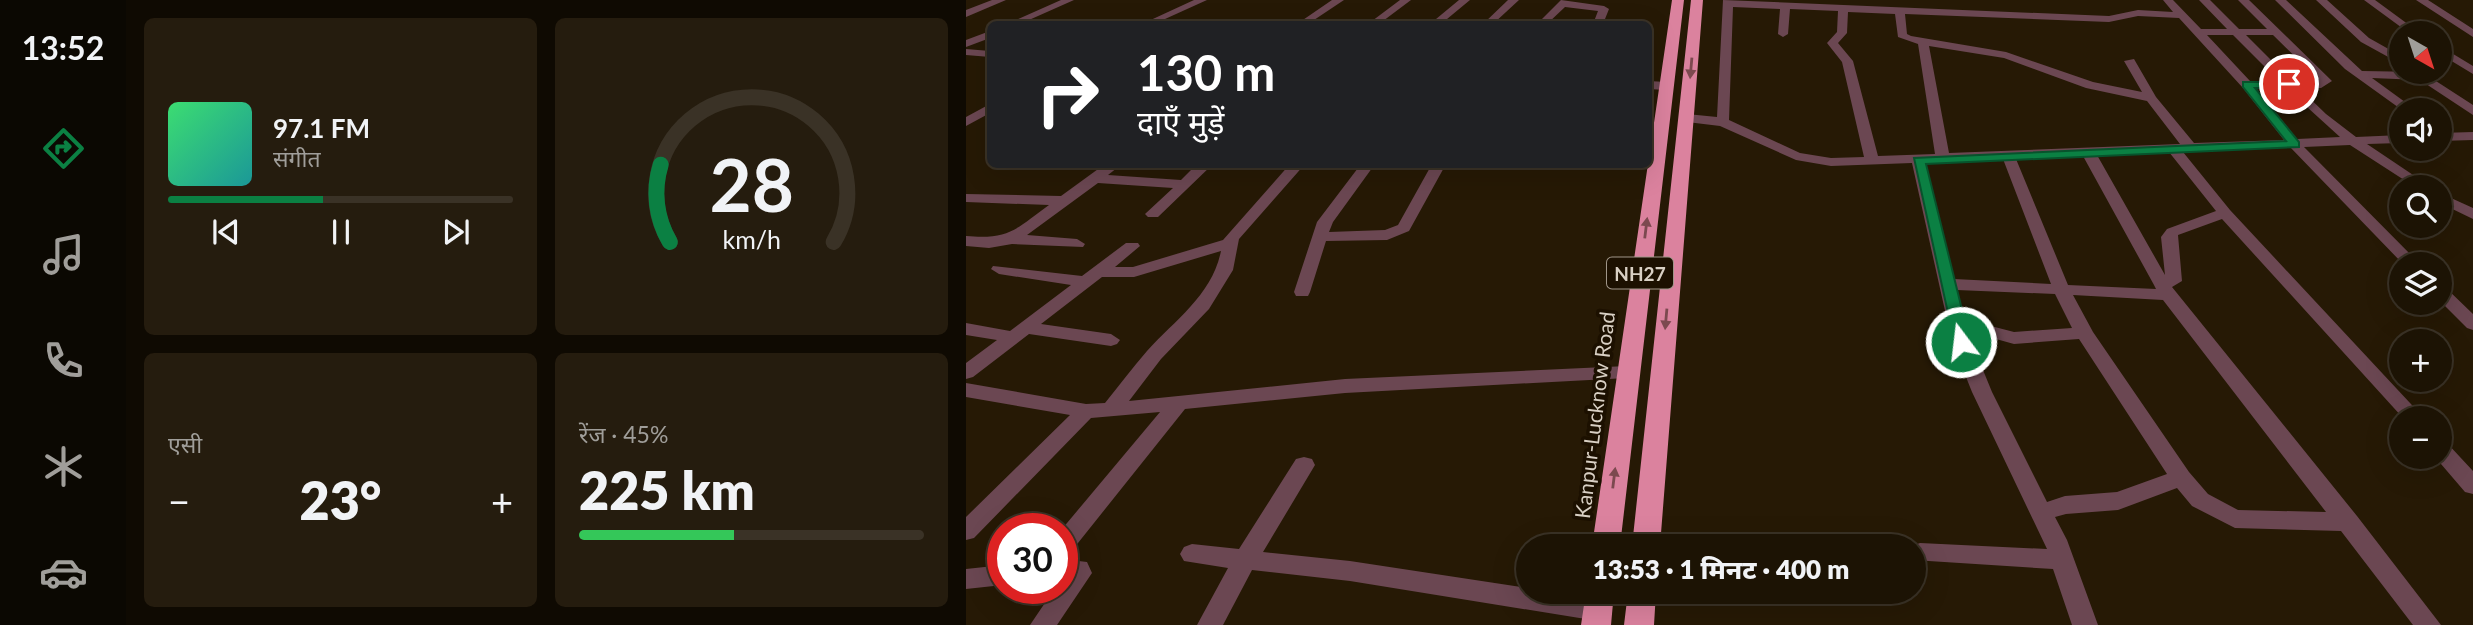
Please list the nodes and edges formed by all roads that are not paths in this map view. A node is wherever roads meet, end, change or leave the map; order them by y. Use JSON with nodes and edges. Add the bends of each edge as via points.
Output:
{"nodes":[{"id":1,"x":1001,"y":0,"type":"edge"},
{"id":2,"x":1069,"y":0,"type":"edge"},
{"id":3,"x":1202,"y":0,"type":"edge"},
{"id":4,"x":1339,"y":0,"type":"edge"},
{"id":5,"x":1406,"y":0,"type":"edge"},
{"id":6,"x":1465,"y":0,"type":"edge"},
{"id":7,"x":1514,"y":0,"type":"edge"},
{"id":8,"x":1678,"y":0,"type":"edge"},
{"id":9,"x":1697,"y":0,"type":"edge"},
{"id":10,"x":1953,"y":0,"type":"edge"},
{"id":11,"x":2011,"y":0,"type":"edge"},
{"id":12,"x":2280,"y":0,"type":"edge"},
{"id":13,"x":2321,"y":0,"type":"edge"},
{"id":14,"x":2369,"y":0,"type":"edge"},
{"id":15,"x":2421,"y":0,"type":"edge"},
{"id":16,"x":1564,"y":2,"type":"edge"},
{"id":17,"x":1728,"y":2,"type":"edge"},
{"id":18,"x":2244,"y":5,"type":"edge"},
{"id":19,"x":1785,"y":6,"type":"junction"},
{"id":20,"x":2212,"y":7,"type":"edge"},
{"id":21,"x":1843,"y":8,"type":"junction"},
{"id":22,"x":2179,"y":9,"type":"edge"},
{"id":23,"x":1900,"y":10,"type":"junction"},
{"id":24,"x":1957,"y":13,"type":"junction"},
{"id":25,"x":966,"y":14,"type":"edge"},
{"id":26,"x":2017,"y":15,"type":"junction"},
{"id":27,"x":2448,"y":18,"type":"junction"},
{"id":28,"x":2473,"y":19,"type":"edge"},
{"id":29,"x":1019,"y":21,"type":"edge"},
{"id":30,"x":1154,"y":21,"type":"edge"},
{"id":31,"x":1307,"y":21,"type":"edge"},
{"id":32,"x":1377,"y":21,"type":"edge"},
{"id":33,"x":1439,"y":21,"type":"edge"},
{"id":34,"x":1491,"y":21,"type":"edge"},
{"id":35,"x":1545,"y":21,"type":"edge"},
{"id":36,"x":1599,"y":21,"type":"edge"},
{"id":37,"x":2398,"y":21,"type":"edge"},
{"id":38,"x":2198,"y":32,"type":"junction"},
{"id":39,"x":2276,"y":32,"type":"junction"},
{"id":40,"x":2238,"y":33,"type":"junction"},
{"id":41,"x":1783,"y":34,"type":"dead end"},
{"id":42,"x":2473,"y":34,"type":"edge"},
{"id":43,"x":987,"y":35,"type":"edge"},
{"id":44,"x":1923,"y":41,"type":"junction"},
{"id":45,"x":966,"y":44,"type":"edge"},
{"id":46,"x":966,"y":52,"type":"edge"},
{"id":47,"x":987,"y":54,"type":"edge"},
{"id":48,"x":2389,"y":54,"type":"edge"},
{"id":49,"x":2452,"y":57,"type":"edge"},
{"id":50,"x":2130,"y":61,"type":"dead end"},
{"id":51,"x":2473,"y":71,"type":"edge"},
{"id":52,"x":2359,"y":74,"type":"junction"},
{"id":53,"x":2389,"y":74,"type":"edge"},
{"id":54,"x":2289,"y":84,"type":"junction"},
{"id":55,"x":2434,"y":84,"type":"edge"},
{"id":56,"x":1658,"y":85,"type":"edge"},
{"id":57,"x":2247,"y":85,"type":"junction"},
{"id":58,"x":2151,"y":98,"type":"junction"},
{"id":59,"x":2393,"y":98,"type":"edge"},
{"id":60,"x":987,"y":110,"type":"edge"},
{"id":61,"x":2473,"y":111,"type":"edge"},
{"id":62,"x":1687,"y":118,"type":"junction"},
{"id":63,"x":966,"y":122,"type":"edge"},
{"id":64,"x":1723,"y":122,"type":"junction"},
{"id":65,"x":2452,"y":135,"type":"edge"},
{"id":66,"x":2473,"y":135,"type":"edge"},
{"id":67,"x":2452,"y":138,"type":"edge"},
{"id":68,"x":2389,"y":140,"type":"edge"},
{"id":69,"x":2353,"y":141,"type":"junction"},
{"id":70,"x":2294,"y":144,"type":"junction"},
{"id":71,"x":2182,"y":149,"type":"junction"},
{"id":72,"x":2473,"y":149,"type":"edge"},
{"id":73,"x":2090,"y":153,"type":"junction"},
{"id":74,"x":2009,"y":157,"type":"junction"},
{"id":75,"x":1943,"y":160,"type":"junction"},
{"id":76,"x":1919,"y":161,"type":"junction"},
{"id":77,"x":1872,"y":162,"type":"junction"},
{"id":78,"x":1652,"y":165,"type":"edge"},
{"id":79,"x":1110,"y":168,"type":"edge"},
{"id":80,"x":1202,"y":168,"type":"edge"},
{"id":81,"x":1295,"y":168,"type":"edge"},
{"id":82,"x":1365,"y":168,"type":"edge"},
{"id":83,"x":1437,"y":168,"type":"edge"},
{"id":84,"x":1652,"y":168,"type":"edge"},
{"id":85,"x":2405,"y":175,"type":"edge"},
{"id":86,"x":1097,"y":178,"type":"junction"},
{"id":87,"x":1184,"y":184,"type":"junction"},
{"id":88,"x":1650,"y":192,"type":"junction"},
{"id":89,"x":1678,"y":193,"type":"junction"},
{"id":90,"x":966,"y":198,"type":"edge"},
{"id":91,"x":1065,"y":201,"type":"junction"},
{"id":92,"x":2452,"y":203,"type":"edge"},
{"id":93,"x":2225,"y":213,"type":"junction"},
{"id":94,"x":1153,"y":214,"type":"dead end"},
{"id":95,"x":2473,"y":214,"type":"edge"},
{"id":96,"x":1318,"y":237,"type":"junction"},
{"id":97,"x":1013,"y":239,"type":"junction"},
{"id":98,"x":969,"y":243,"type":"edge"},
{"id":99,"x":1229,"y":243,"type":"junction"},
{"id":100,"x":1077,"y":244,"type":"dead end"},
{"id":101,"x":1132,"y":246,"type":"dead end"},
{"id":102,"x":2400,"y":252,"type":"edge"},
{"id":103,"x":999,"y":269,"type":"dead end"},
{"id":104,"x":1093,"y":277,"type":"junction"},
{"id":105,"x":1947,"y":284,"type":"junction"},
{"id":106,"x":2164,"y":290,"type":"junction"},
{"id":107,"x":2062,"y":291,"type":"junction"},
{"id":108,"x":1302,"y":292,"type":"dead end"},
{"id":109,"x":2452,"y":304,"type":"edge"},
{"id":110,"x":1956,"y":322,"type":"junction"},
{"id":111,"x":2473,"y":324,"type":"edge"},
{"id":112,"x":966,"y":329,"type":"edge"},
{"id":113,"x":1020,"y":333,"type":"junction"},
{"id":114,"x":2084,"y":333,"type":"junction"},
{"id":115,"x":1111,"y":340,"type":"dead end"},
{"id":116,"x":1627,"y":372,"type":"junction"},
{"id":117,"x":966,"y":373,"type":"edge"},
{"id":118,"x":966,"y":390,"type":"edge"},
{"id":119,"x":1178,"y":404,"type":"junction"},
{"id":120,"x":2403,"y":406,"type":"edge"},
{"id":121,"x":1111,"y":410,"type":"junction"},
{"id":122,"x":1086,"y":411,"type":"junction"},
{"id":123,"x":2452,"y":462,"type":"edge"},
{"id":124,"x":1304,"y":465,"type":"dead end"},
{"id":125,"x":2181,"y":478,"type":"junction"},
{"id":126,"x":2473,"y":486,"type":"edge"},
{"id":127,"x":2042,"y":513,"type":"junction"},
{"id":128,"x":2348,"y":522,"type":"junction"},
{"id":129,"x":1078,"y":526,"type":"edge"},
{"id":130,"x":966,"y":531,"type":"edge"},
{"id":131,"x":1607,"y":534,"type":"edge"},
{"id":132,"x":1647,"y":534,"type":"edge"},
{"id":133,"x":1926,"y":553,"type":"edge"},
{"id":134,"x":1192,"y":554,"type":"dead end"},
{"id":135,"x":1245,"y":560,"type":"junction"},
{"id":136,"x":2062,"y":561,"type":"junction"},
{"id":137,"x":987,"y":577,"type":"edge"},
{"id":138,"x":966,"y":579,"type":"edge"},
{"id":139,"x":1058,"y":604,"type":"edge"},
{"id":140,"x":1641,"y":604,"type":"edge"},
{"id":141,"x":1598,"y":609,"type":"edge"},
{"id":142,"x":1043,"y":625,"type":"edge"},
{"id":143,"x":1210,"y":625,"type":"edge"},
{"id":144,"x":1639,"y":625,"type":"edge"},
{"id":145,"x":2085,"y":625,"type":"edge"},
{"id":146,"x":2428,"y":625,"type":"edge"}],
"edges":[{"from":1,"to":25,"type":"street"},
{"from":2,"to":29,"type":"street"},
{"from":3,"to":30,"type":"street"},
{"from":4,"to":31,"type":"street"},
{"from":5,"to":32,"type":"street"},
{"from":6,"to":33,"type":"street"},
{"from":7,"to":34,"type":"street"},
{"from":8,"to":56,"type":"highway","name":"Kanpur-Lucknow Road","number":"NH27"},
{"from":9,"to":62,"type":"highway","number":"NH27","one_way":true},
{"from":10,"to":24,"type":"street"},
{"from":11,"to":26,"type":"street"},
{"from":12,"to":52,"type":"street"},
{"from":13,"to":48,"type":"street","via":[[2365,40]]},
{"from":14,"to":37,"type":"street"},
{"from":15,"to":27,"type":"street"},
{"from":16,"to":35,"type":"street"},
{"from":16,"to":36,"type":"street","via":[[1604,9]]},
{"from":17,"to":19,"type":"street"},
{"from":17,"to":64,"type":"street"},
{"from":18,"to":39,"type":"street"},
{"from":19,"to":21,"type":"street"},
{"from":19,"to":41,"type":"street"},
{"from":20,"to":40,"type":"street"},
{"from":21,"to":23,"type":"street"},
{"from":21,"to":77,"type":"street","via":[[1842,33],[1832,43],[1847,61]]},
{"from":22,"to":26,"type":"street","via":[[2109,19]]},
{"from":22,"to":38,"type":"street"},
{"from":23,"to":24,"type":"street"},
{"from":23,"to":44,"type":"street","via":[[1904,37]]},
{"from":24,"to":26,"type":"street"},
{"from":27,"to":28,"type":"street"},
{"from":27,"to":42,"type":"street"},
{"from":38,"to":40,"type":"street"},
{"from":38,"to":57,"type":"street"},
{"from":39,"to":40,"type":"street"},
{"from":39,"to":54,"type":"street","via":[[2326,81]]},
{"from":40,"to":54,"type":"street"},
{"from":43,"to":45,"type":"street"},
{"from":44,"to":58,"type":"street","via":[[2006,55],[2090,85]]},
{"from":44,"to":75,"type":"street"},
{"from":46,"to":47,"type":"street"},
{"from":49,"to":51,"type":"street"},
{"from":50,"to":58,"type":"street"},
{"from":52,"to":53,"type":"street"},
{"from":52,"to":59,"type":"street"},
{"from":54,"to":57,"type":"street"},
{"from":54,"to":69,"type":"street"},
{"from":55,"to":61,"type":"street"},
{"from":56,"to":78,"type":"highway","name":"Kanpur-Lucknow Road","number":"NH27"},
{"from":57,"to":70,"type":"street"},
{"from":58,"to":71,"type":"street"},
{"from":60,"to":63,"type":"street"},
{"from":62,"to":64,"type":"street"},
{"from":62,"to":89,"type":"highway","number":"NH27"},
{"from":64,"to":77,"type":"street","via":[[1796,156]]},
{"from":65,"to":66,"type":"street"},
{"from":67,"to":72,"type":"street"},
{"from":68,"to":69,"type":"street"},
{"from":69,"to":70,"type":"street"},
{"from":69,"to":85,"type":"street"},
{"from":70,"to":71,"type":"street"},
{"from":70,"to":102,"type":"street"},
{"from":71,"to":73,"type":"street"},
{"from":71,"to":93,"type":"street"},
{"from":73,"to":74,"type":"street"},
{"from":73,"to":106,"type":"street"},
{"from":74,"to":75,"type":"street"},
{"from":74,"to":107,"type":"street"},
{"from":75,"to":76,"type":"street"},
{"from":76,"to":77,"type":"street"},
{"from":76,"to":105,"type":"street"},
{"from":79,"to":86,"type":"street"},
{"from":80,"to":87,"type":"street"},
{"from":81,"to":99,"type":"street"},
{"from":82,"to":96,"type":"street","via":[[1331,211]]},
{"from":83,"to":96,"type":"street","via":[[1404,228]]},
{"from":84,"to":88,"type":"highway","name":"Kanpur-Lucknow Road","number":"NH27"},
{"from":86,"to":87,"type":"street"},
{"from":86,"to":91,"type":"street"},
{"from":87,"to":94,"type":"street"},
{"from":88,"to":89,"type":"highway"},
{"from":116,"to":88,"type":"highway","name":"Kanpur-Lucknow Road","number":"NH27","one_way":true},
{"from":89,"to":132,"type":"highway","number":"NH27","one_way":true},
{"from":90,"to":91,"type":"street"},
{"from":91,"to":97,"type":"street"},
{"from":92,"to":95,"type":"street"},
{"from":93,"to":106,"type":"street","via":[[2172,232],[2175,277]]},
{"from":93,"to":120,"type":"street"},
{"from":96,"to":108,"type":"street"},
{"from":97,"to":98,"type":"street"},
{"from":97,"to":100,"type":"street"},
{"from":99,"to":104,"type":"street","via":[[1135,272]]},
{"from":99,"to":121,"type":"street","via":[[1225,270],[1203,305],[1154,355]]},
{"from":101,"to":104,"type":"street"},
{"from":103,"to":104,"type":"street"},
{"from":104,"to":113,"type":"street"},
{"from":105,"to":107,"type":"street"},
{"from":105,"to":110,"type":"street"},
{"from":106,"to":107,"type":"street"},
{"from":106,"to":128,"type":"street"},
{"from":107,"to":114,"type":"street"},
{"from":109,"to":111,"type":"street"},
{"from":110,"to":114,"type":"street","via":[[2014,338]]},
{"from":110,"to":127,"type":"street","via":[[1982,392]]},
{"from":112,"to":113,"type":"street"},
{"from":113,"to":115,"type":"street"},
{"from":113,"to":117,"type":"street"},
{"from":114,"to":125,"type":"street"},
{"from":116,"to":119,"type":"street","via":[[1345,386]]},
{"from":131,"to":116,"type":"highway","name":"Kanpur-Lucknow Road","number":"NH27","one_way":true},
{"from":118,"to":122,"type":"street"},
{"from":119,"to":121,"type":"street"},
{"from":119,"to":129,"type":"street"},
{"from":121,"to":122,"type":"street"},
{"from":122,"to":130,"type":"street"},
{"from":123,"to":126,"type":"street"},
{"from":124,"to":135,"type":"street"},
{"from":125,"to":127,"type":"street","via":[[2118,500],[2065,505]]},
{"from":125,"to":128,"type":"street","via":[[2206,505],[2235,519]]},
{"from":127,"to":136,"type":"street"},
{"from":128,"to":146,"type":"street"},
{"from":133,"to":136,"type":"street"},
{"from":134,"to":135,"type":"street"},
{"from":135,"to":141,"type":"street","via":[[1350,571]]},
{"from":135,"to":143,"type":"street"},
{"from":136,"to":145,"type":"street"},
{"from":137,"to":138,"type":"street"},
{"from":139,"to":142,"type":"street"},
{"from":140,"to":144,"type":"highway"}]}
